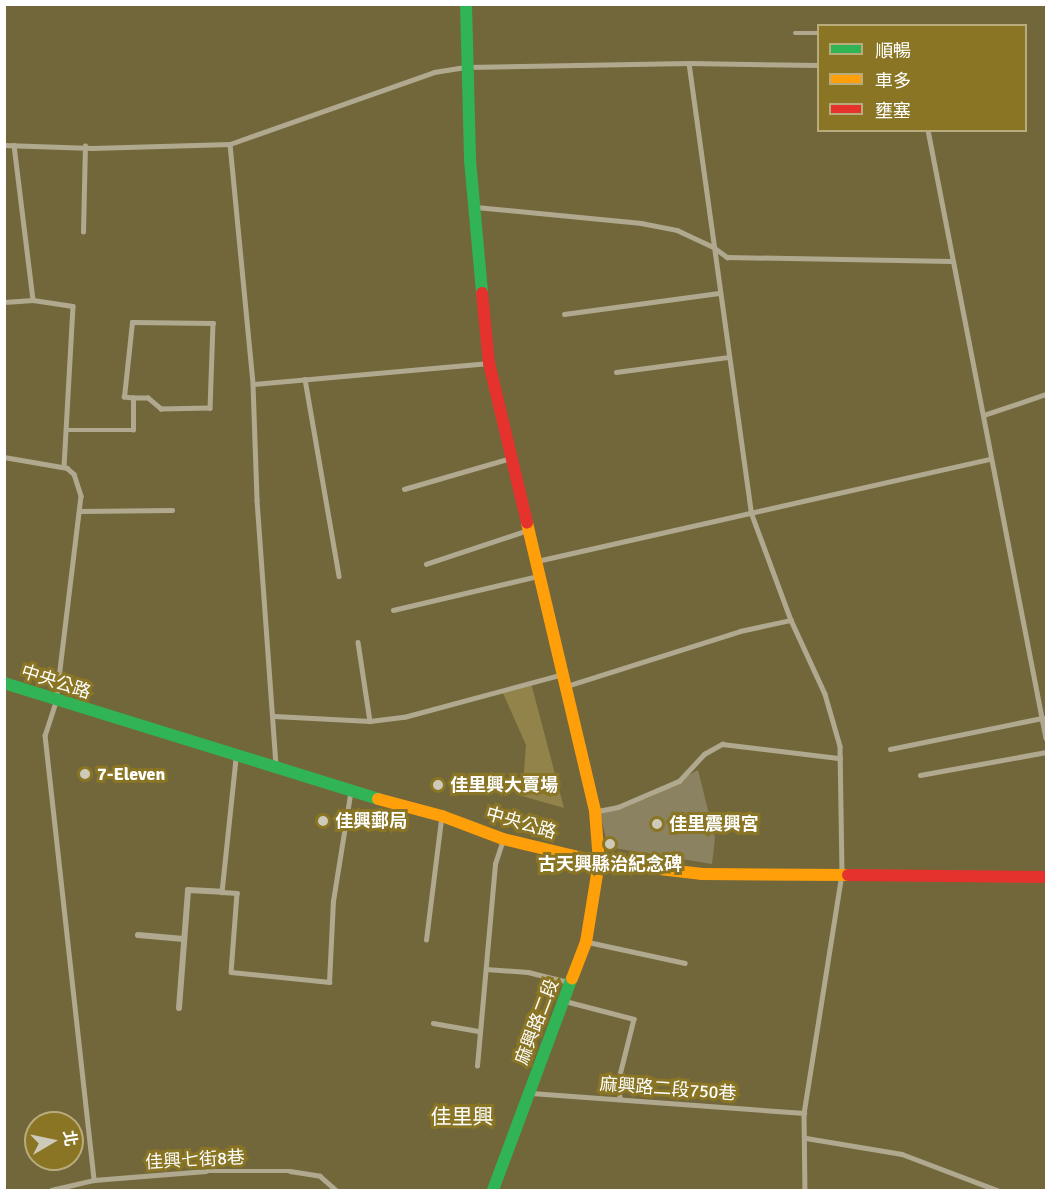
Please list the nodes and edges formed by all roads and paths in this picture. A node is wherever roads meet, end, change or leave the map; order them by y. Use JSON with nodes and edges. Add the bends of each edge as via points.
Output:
{"nodes":[{"id":1,"x":466,"y":4,"type":"edge"},
{"id":2,"x":795,"y":33,"type":"dead end"},
{"id":3,"x":817,"y":33,"type":"edge"},
{"id":4,"x":689,"y":63,"type":"junction"},
{"id":5,"x":817,"y":65,"type":"edge"},
{"id":6,"x":467,"y":67,"type":"junction"},
{"id":7,"x":928,"y":132,"type":"edge"},
{"id":8,"x":230,"y":144,"type":"junction"},
{"id":9,"x":4,"y":145,"type":"edge"},
{"id":10,"x":14,"y":145,"type":"junction"},
{"id":11,"x":85,"y":146,"type":"junction"},
{"id":12,"x":474,"y":207,"type":"junction"},
{"id":13,"x":82,"y":232,"type":"dead end"},
{"id":14,"x":712,"y":246,"type":"junction"},
{"id":15,"x":951,"y":261,"type":"junction"},
{"id":16,"x":719,"y":293,"type":"junction"},
{"id":17,"x":33,"y":300,"type":"junction"},
{"id":18,"x":4,"y":302,"type":"edge"},
{"id":19,"x":564,"y":314,"type":"dead end"},
{"id":20,"x":729,"y":357,"type":"junction"},
{"id":21,"x":489,"y":363,"type":"junction"},
{"id":22,"x":616,"y":372,"type":"dead end"},
{"id":23,"x":305,"y":379,"type":"junction"},
{"id":24,"x":253,"y":384,"type":"junction"},
{"id":25,"x":1047,"y":394,"type":"edge"},
{"id":26,"x":134,"y":398,"type":"junction"},
{"id":27,"x":984,"y":415,"type":"junction"},
{"id":28,"x":68,"y":430,"type":"junction"},
{"id":29,"x":4,"y":458,"type":"edge"},
{"id":30,"x":511,"y":458,"type":"junction"},
{"id":31,"x":991,"y":459,"type":"junction"},
{"id":32,"x":64,"y":467,"type":"junction"},
{"id":33,"x":404,"y":489,"type":"dead end"},
{"id":34,"x":172,"y":510,"type":"dead end"},
{"id":35,"x":79,"y":511,"type":"junction"},
{"id":36,"x":751,"y":512,"type":"junction"},
{"id":37,"x":528,"y":530,"type":"junction"},
{"id":38,"x":535,"y":561,"type":"junction"},
{"id":39,"x":426,"y":564,"type":"dead end"},
{"id":40,"x":339,"y":576,"type":"dead end"},
{"id":41,"x":538,"y":576,"type":"junction"},
{"id":42,"x":393,"y":610,"type":"dead end"},
{"id":43,"x":791,"y":620,"type":"junction"},
{"id":44,"x":358,"y":642,"type":"dead end"},
{"id":45,"x":561,"y":681,"type":"junction"},
{"id":46,"x":4,"y":684,"type":"edge"},
{"id":47,"x":56,"y":702,"type":"junction"},
{"id":48,"x":274,"y":716,"type":"junction"},
{"id":49,"x":1043,"y":718,"type":"junction"},
{"id":50,"x":370,"y":721,"type":"junction"},
{"id":51,"x":1047,"y":738,"type":"edge"},
{"id":52,"x":890,"y":749,"type":"dead end"},
{"id":53,"x":1047,"y":752,"type":"edge"},
{"id":54,"x":236,"y":757,"type":"junction"},
{"id":55,"x":840,"y":758,"type":"junction"},
{"id":56,"x":276,"y":769,"type":"junction"},
{"id":57,"x":920,"y":775,"type":"dead end"},
{"id":58,"x":350,"y":792,"type":"junction"},
{"id":59,"x":595,"y":811,"type":"junction"},
{"id":60,"x":442,"y":816,"type":"junction"},
{"id":61,"x":503,"y":839,"type":"junction"},
{"id":62,"x":599,"y":862,"type":"junction"},
{"id":63,"x":842,"y":874,"type":"junction"},
{"id":64,"x":1047,"y":877,"type":"edge"},
{"id":65,"x":222,"y":892,"type":"junction"},
{"id":66,"x":138,"y":935,"type":"dead end"},
{"id":67,"x":184,"y":939,"type":"junction"},
{"id":68,"x":426,"y":940,"type":"dead end"},
{"id":69,"x":586,"y":942,"type":"junction"},
{"id":70,"x":686,"y":963,"type":"dead end"},
{"id":71,"x":486,"y":969,"type":"junction"},
{"id":72,"x":570,"y":983,"type":"junction"},
{"id":73,"x":563,"y":1000,"type":"junction"},
{"id":74,"x":179,"y":1008,"type":"dead end"},
{"id":75,"x":433,"y":1023,"type":"dead end"},
{"id":76,"x":479,"y":1030,"type":"junction"},
{"id":77,"x":477,"y":1066,"type":"dead end"},
{"id":78,"x":529,"y":1093,"type":"junction"},
{"id":79,"x":620,"y":1098,"type":"junction"},
{"id":80,"x":804,"y":1113,"type":"junction"},
{"id":81,"x":806,"y":1138,"type":"junction"},
{"id":82,"x":94,"y":1180,"type":"junction"},
{"id":83,"x":51,"y":1191,"type":"edge"},
{"id":84,"x":336,"y":1191,"type":"edge"},
{"id":85,"x":493,"y":1191,"type":"edge"},
{"id":86,"x":805,"y":1191,"type":"edge"},
{"id":87,"x":997,"y":1191,"type":"edge"}],
"edges":[{"from":1,"to":6,"type":"street","name":"麻興路二段"},
{"from":2,"to":3,"type":"lane"},
{"from":4,"to":5,"type":"lane"},
{"from":4,"to":6,"type":"lane"},
{"from":4,"to":14,"type":"lane"},
{"from":6,"to":8,"type":"lane","via":[[434,72]]},
{"from":6,"to":12,"type":"street","name":"麻興路二段"},
{"from":7,"to":15,"type":"lane"},
{"from":8,"to":11,"type":"lane"},
{"from":8,"to":24,"type":"lane"},
{"from":9,"to":10,"type":"lane"},
{"from":10,"to":11,"type":"lane"},
{"from":10,"to":17,"type":"lane"},
{"from":11,"to":13,"type":"lane"},
{"from":12,"to":14,"type":"lane","via":[[641,223],[677,230]]},
{"from":12,"to":21,"type":"street","name":"麻興路二段"},
{"from":14,"to":15,"type":"lane","via":[[727,257]]},
{"from":14,"to":16,"type":"lane"},
{"from":15,"to":27,"type":"lane"},
{"from":16,"to":19,"type":"lane"},
{"from":16,"to":20,"type":"lane"},
{"from":17,"to":18,"type":"lane"},
{"from":17,"to":28,"type":"lane","via":[[73,306]]},
{"from":20,"to":22,"type":"lane"},
{"from":20,"to":36,"type":"lane"},
{"from":21,"to":23,"type":"lane"},
{"from":21,"to":30,"type":"street","name":"麻興路二段"},
{"from":23,"to":24,"type":"lane"},
{"from":23,"to":40,"type":"lane"},
{"from":24,"to":48,"type":"lane","via":[[256,500]]},
{"from":25,"to":27,"type":"lane"},
{"from":26,"to":26,"type":"lane","via":[[148,398],[161,409],[210,408],[213,323],[132,322],[124,397]]},
{"from":26,"to":28,"type":"lane","via":[[133,430]]},
{"from":27,"to":31,"type":"lane"},
{"from":28,"to":32,"type":"lane"},
{"from":29,"to":32,"type":"lane"},
{"from":30,"to":33,"type":"lane"},
{"from":30,"to":37,"type":"street","name":"麻興路二段"},
{"from":31,"to":36,"type":"lane"},
{"from":31,"to":49,"type":"lane"},
{"from":32,"to":35,"type":"lane","via":[[74,474],[81,496]]},
{"from":34,"to":35,"type":"lane"},
{"from":35,"to":47,"type":"lane"},
{"from":36,"to":38,"type":"lane"},
{"from":36,"to":43,"type":"lane"},
{"from":37,"to":38,"type":"street","name":"麻興路二段"},
{"from":37,"to":39,"type":"lane"},
{"from":38,"to":41,"type":"street","name":"麻興路二段"},
{"from":41,"to":42,"type":"lane"},
{"from":41,"to":45,"type":"street","name":"麻興路二段"},
{"from":43,"to":45,"type":"lane"},
{"from":43,"to":55,"type":"lane","via":[[825,694]]},
{"from":44,"to":50,"type":"lane"},
{"from":45,"to":50,"type":"lane"},
{"from":45,"to":59,"type":"street","name":"麻興路二段"},
{"from":46,"to":47,"type":"street","name":"中央公路"},
{"from":47,"to":54,"type":"street","name":"中央公路"},
{"from":47,"to":82,"type":"lane","via":[[45,735]]},
{"from":48,"to":50,"type":"lane"},
{"from":48,"to":56,"type":"lane"},
{"from":49,"to":51,"type":"lane"},
{"from":49,"to":52,"type":"lane"},
{"from":53,"to":57,"type":"lane"},
{"from":54,"to":56,"type":"street","name":"中央公路"},
{"from":54,"to":65,"type":"lane"},
{"from":55,"to":59,"type":"lane","via":[[722,744],[704,754],[679,781],[618,807]]},
{"from":55,"to":63,"type":"lane"},
{"from":56,"to":58,"type":"street","name":"中央公路"},
{"from":58,"to":60,"type":"street","name":"中央公路"},
{"from":58,"to":65,"type":"lane","via":[[333,901],[329,982],[231,972],[237,893]]},
{"from":59,"to":62,"type":"street","name":"麻興路二段"},
{"from":60,"to":61,"type":"street","name":"中央公路"},
{"from":60,"to":68,"type":"lane"},
{"from":61,"to":62,"type":"street","name":"中央公路"},
{"from":61,"to":71,"type":"lane","via":[[495,864]]},
{"from":62,"to":63,"type":"street","name":"中央公路","via":[[702,874]]},
{"from":62,"to":69,"type":"street","name":"麻興路二段"},
{"from":63,"to":64,"type":"street","name":"中央公路"},
{"from":63,"to":80,"type":"lane"},
{"from":65,"to":67,"type":"street","via":[[188,890]]},
{"from":66,"to":67,"type":"street"},
{"from":67,"to":74,"type":"street"},
{"from":69,"to":70,"type":"lane"},
{"from":69,"to":72,"type":"street","name":"麻興路二段"},
{"from":71,"to":72,"type":"lane","via":[[528,972]]},
{"from":71,"to":76,"type":"lane"},
{"from":72,"to":73,"type":"street","name":"麻興路二段"},
{"from":73,"to":78,"type":"street","name":"麻興路二段"},
{"from":73,"to":79,"type":"lane","via":[[634,1019],[618,1083]]},
{"from":75,"to":76,"type":"lane"},
{"from":76,"to":77,"type":"lane"},
{"from":78,"to":79,"type":"lane","name":"麻興路二段750巷"},
{"from":78,"to":85,"type":"street","name":"麻興路二段"},
{"from":79,"to":80,"type":"lane","name":"麻興路二段750巷"},
{"from":80,"to":81,"type":"lane"},
{"from":81,"to":86,"type":"lane"},
{"from":81,"to":87,"type":"lane","via":[[902,1154]]},
{"from":82,"to":83,"type":"lane","name":"佳興七街8巷"},
{"from":82,"to":84,"type":"lane","name":"佳興七街8巷","via":[[206,1171],[306,1171],[320,1176]]}]}
